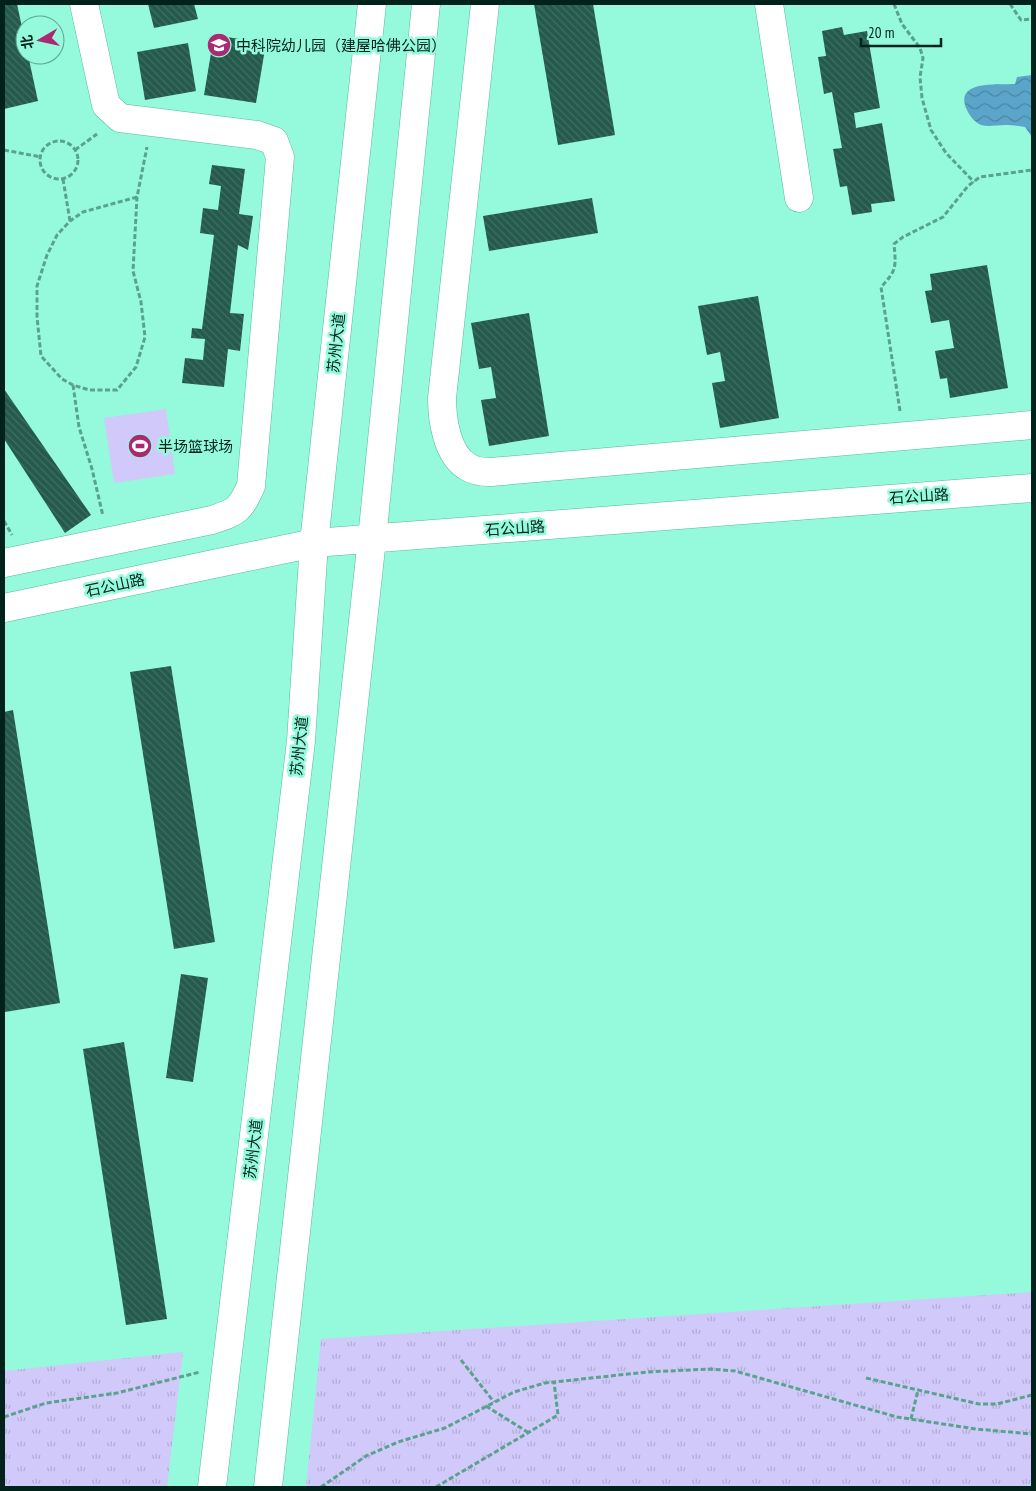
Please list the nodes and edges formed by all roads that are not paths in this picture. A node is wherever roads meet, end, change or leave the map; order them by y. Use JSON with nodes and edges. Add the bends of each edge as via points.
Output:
{"nodes":[{"id":1,"x":84,"y":4,"type":"edge"},
{"id":2,"x":372,"y":4,"type":"edge"},
{"id":3,"x":426,"y":4,"type":"edge"},
{"id":4,"x":485,"y":4,"type":"edge"},
{"id":5,"x":769,"y":4,"type":"edge"},
{"id":6,"x":799,"y":198,"type":"dead end"},
{"id":7,"x":1032,"y":425,"type":"edge"},
{"id":8,"x":1032,"y":488,"type":"edge"},
{"id":9,"x":372,"y":539,"type":"junction"},
{"id":10,"x":314,"y":544,"type":"junction"},
{"id":11,"x":4,"y":563,"type":"edge"},
{"id":12,"x":4,"y":608,"type":"edge"},
{"id":13,"x":212,"y":1487,"type":"edge"},
{"id":14,"x":268,"y":1487,"type":"edge"}],
"edges":[{"from":1,"to":11,"type":"street","via":[[106,105],[120,118],[274,140],[280,158],[251,486],[243,504],[212,520]]},
{"from":2,"to":10,"type":"street","name":"苏州大道"},
{"from":3,"to":9,"type":"street"},
{"from":4,"to":7,"type":"street","via":[[442,398],[446,436],[454,453],[467,467],[491,472]]},
{"from":5,"to":6,"type":"street"},
{"from":8,"to":9,"type":"street","name":"石公山路"},
{"from":9,"to":10,"type":"street","name":"石公山路"},
{"from":9,"to":14,"type":"street"},
{"from":10,"to":12,"type":"street","name":"石公山路"},
{"from":10,"to":13,"type":"street","name":"苏州大道","via":[[301,741]]}]}
